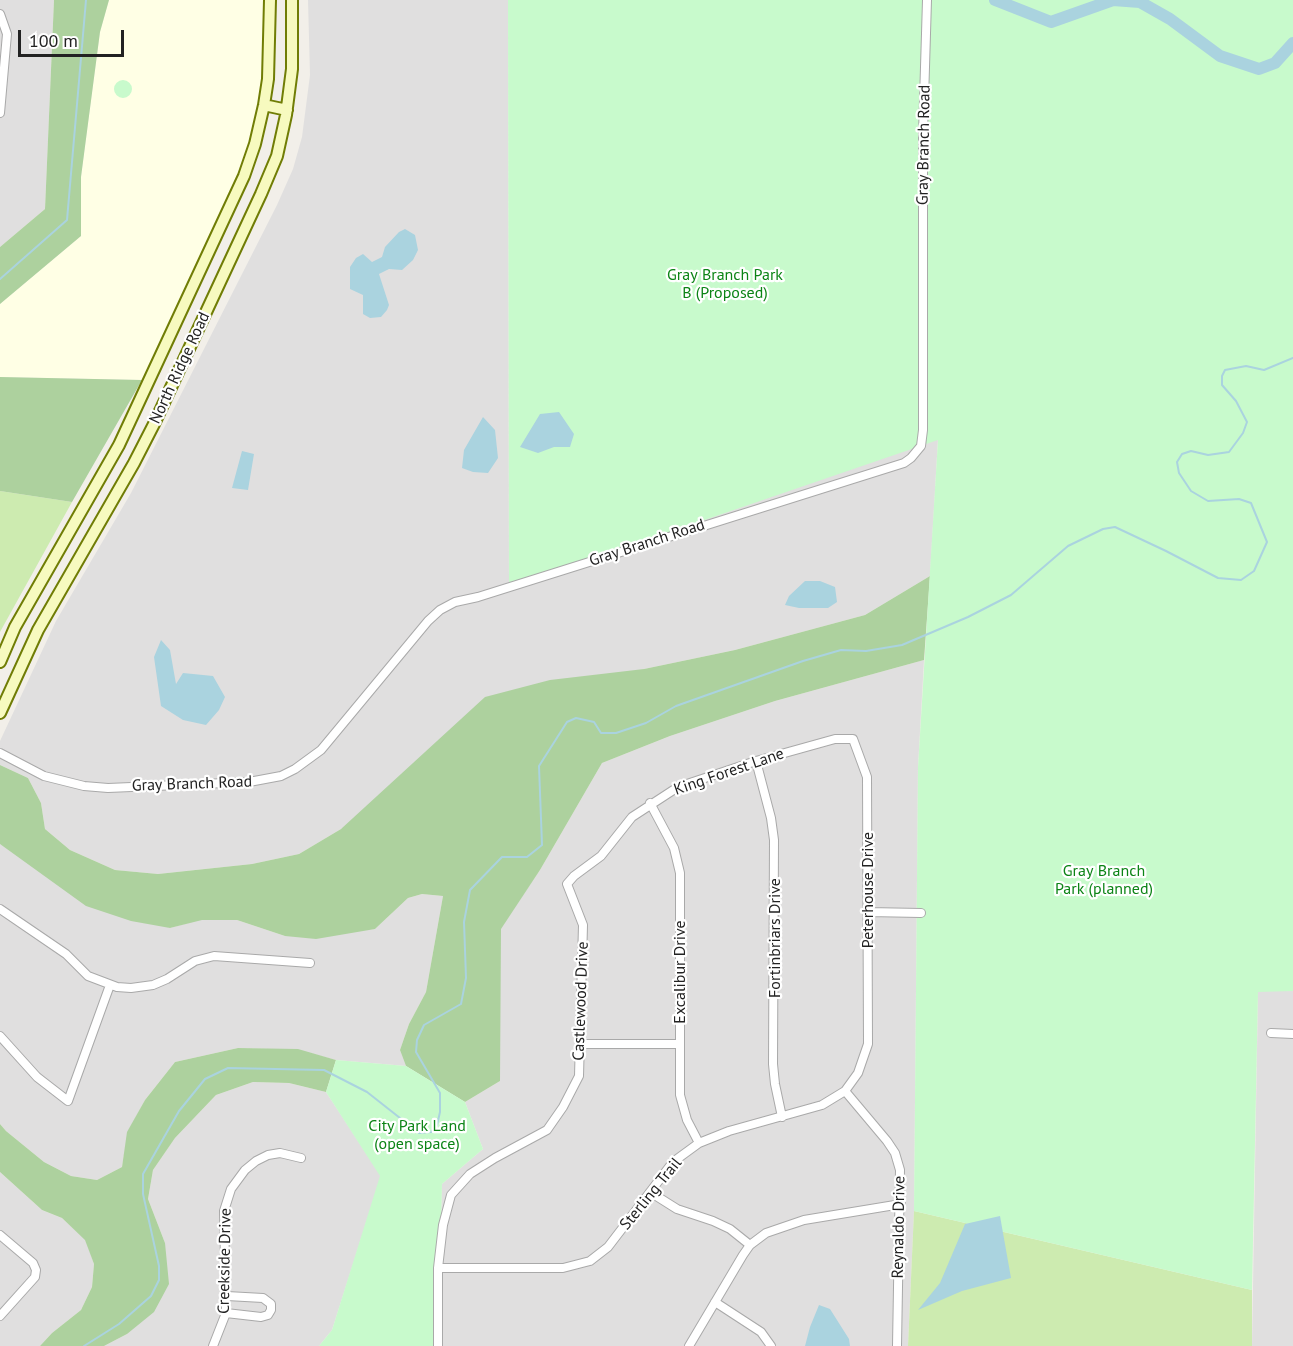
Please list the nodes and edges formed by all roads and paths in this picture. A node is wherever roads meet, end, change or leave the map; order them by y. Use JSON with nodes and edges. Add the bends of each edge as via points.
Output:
{"nodes":[{"id":1,"x":270,"y":0,"type":"edge"},
{"id":2,"x":292,"y":0,"type":"edge"},
{"id":3,"x":927,"y":0,"type":"edge"},
{"id":4,"x":0,"y":14,"type":"edge"},
{"id":5,"x":2,"y":81,"type":"edge"},
{"id":6,"x":264,"y":105,"type":"junction"},
{"id":7,"x":287,"y":110,"type":"junction"},
{"id":8,"x":0,"y":113,"type":"edge"},
{"id":9,"x":0,"y":662,"type":"edge"},
{"id":10,"x":0,"y":713,"type":"edge"},
{"id":11,"x":853,"y":739,"type":"joint"},
{"id":12,"x":0,"y":753,"type":"edge"},
{"id":13,"x":756,"y":761,"type":"junction"},
{"id":14,"x":650,"y":804,"type":"junction"},
{"id":15,"x":567,"y":884,"type":"joint"},
{"id":16,"x":0,"y":909,"type":"edge"},
{"id":17,"x":868,"y":912,"type":"junction"},
{"id":18,"x":921,"y":913,"type":"dead end"},
{"id":19,"x":310,"y":963,"type":"dead end"},
{"id":20,"x":110,"y":985,"type":"junction"},
{"id":21,"x":1271,"y":1033,"type":"dead end"},
{"id":22,"x":1293,"y":1034,"type":"edge"},
{"id":23,"x":0,"y":1036,"type":"edge"},
{"id":24,"x":579,"y":1044,"type":"junction"},
{"id":25,"x":680,"y":1044,"type":"junction"},
{"id":26,"x":868,"y":1044,"type":"joint"},
{"id":27,"x":845,"y":1091,"type":"junction"},
{"id":28,"x":782,"y":1117,"type":"junction"},
{"id":29,"x":699,"y":1143,"type":"junction"},
{"id":30,"x":301,"y":1158,"type":"dead end"},
{"id":31,"x":650,"y":1192,"type":"junction"},
{"id":32,"x":901,"y":1204,"type":"junction"},
{"id":33,"x":0,"y":1234,"type":"edge"},
{"id":34,"x":750,"y":1245,"type":"junction"},
{"id":35,"x":438,"y":1268,"type":"junction"},
{"id":36,"x":226,"y":1296,"type":"junction"},
{"id":37,"x":715,"y":1302,"type":"junction"},
{"id":38,"x":226,"y":1313,"type":"junction"},
{"id":39,"x":0,"y":1316,"type":"edge"},
{"id":40,"x":213,"y":1346,"type":"edge"},
{"id":41,"x":438,"y":1346,"type":"edge"},
{"id":42,"x":689,"y":1346,"type":"edge"},
{"id":43,"x":771,"y":1346,"type":"edge"},
{"id":44,"x":897,"y":1346,"type":"edge"}],
"edges":[{"from":1,"to":6,"type":"main road","name":"North Ridge Road"},
{"from":2,"to":7,"type":"main road","name":"North Ridge Road","via":[[292,69]]},
{"from":3,"to":12,"type":"street","name":"Gray Branch Road","via":[[923,430],[921,446],[911,458],[455,602],[428,621],[321,750],[280,776],[249,782],[108,788],[44,776]]},
{"from":4,"to":5,"type":"street","via":[[7,34]]},
{"from":5,"to":8,"type":"street"},
{"from":6,"to":7,"type":"main road"},
{"from":6,"to":9,"type":"main road","name":"North Ridge Road","via":[[244,176],[150,382],[15,627]]},
{"from":7,"to":10,"type":"main road","name":"North Ridge Road","via":[[277,156],[261,194],[154,424],[38,630]]},
{"from":11,"to":13,"type":"street","name":"King Forest Lane","via":[[835,739]]},
{"from":11,"to":17,"type":"street","name":"Peterhouse Drive","via":[[867,777]]},
{"from":13,"to":14,"type":"street","name":"King Forest Lane","via":[[678,787]]},
{"from":13,"to":28,"type":"street","name":"Fortinbriars Drive","via":[[774,840],[773,1064]]},
{"from":14,"to":15,"type":"street","name":"King Forest Lane","via":[[632,817],[601,856]]},
{"from":14,"to":25,"type":"street","name":"Excalibur Drive","via":[[674,848],[680,873]]},
{"from":15,"to":24,"type":"street","name":"Castlewood Drive","via":[[583,926]]},
{"from":16,"to":20,"type":"street","via":[[66,954],[88,976]]},
{"from":17,"to":18,"type":"street"},
{"from":17,"to":26,"type":"street","name":"Peterhouse Drive"},
{"from":19,"to":20,"type":"street","via":[[214,956],[195,961],[153,985]]},
{"from":20,"to":23,"type":"street","via":[[68,1101],[37,1077]]},
{"from":21,"to":22,"type":"street"},
{"from":24,"to":25,"type":"street"},
{"from":24,"to":35,"type":"street","name":"Castlewood Drive","via":[[579,1076],[547,1130],[470,1174],[451,1195]]},
{"from":25,"to":29,"type":"street","name":"Excalibur Drive","via":[[680,1095]]},
{"from":26,"to":27,"type":"street","name":"Sterling Trail","via":[[858,1073]]},
{"from":27,"to":28,"type":"street","name":"Sterling Trail","via":[[822,1105]]},
{"from":27,"to":32,"type":"street","name":"Reynaldo Drive","via":[[895,1153]]},
{"from":28,"to":29,"type":"street","name":"Sterling Trail"},
{"from":29,"to":31,"type":"street","name":"Sterling Trail","via":[[673,1162]]},
{"from":30,"to":36,"type":"street","name":"Creekside Drive","via":[[280,1153],[268,1155],[245,1170],[231,1189],[225,1211]]},
{"from":31,"to":34,"type":"street","via":[[677,1209],[730,1229]]},
{"from":31,"to":35,"type":"street","name":"Sterling Trail","via":[[608,1247],[590,1261],[563,1268]]},
{"from":32,"to":34,"type":"street","via":[[804,1220],[766,1233]]},
{"from":32,"to":44,"type":"street","name":"Reynaldo Drive"},
{"from":33,"to":39,"type":"street","via":[[36,1270],[35,1277]]},
{"from":34,"to":37,"type":"street"},
{"from":35,"to":41,"type":"street","name":"Castlewood Drive"},
{"from":36,"to":38,"type":"street","name":"Creekside Drive"},
{"from":36,"to":38,"type":"street","via":[[262,1298],[271,1304],[271,1310],[261,1317]]},
{"from":37,"to":42,"type":"street"},
{"from":37,"to":43,"type":"street","via":[[761,1332]]},
{"from":38,"to":40,"type":"street","name":"Creekside Drive"}]}
